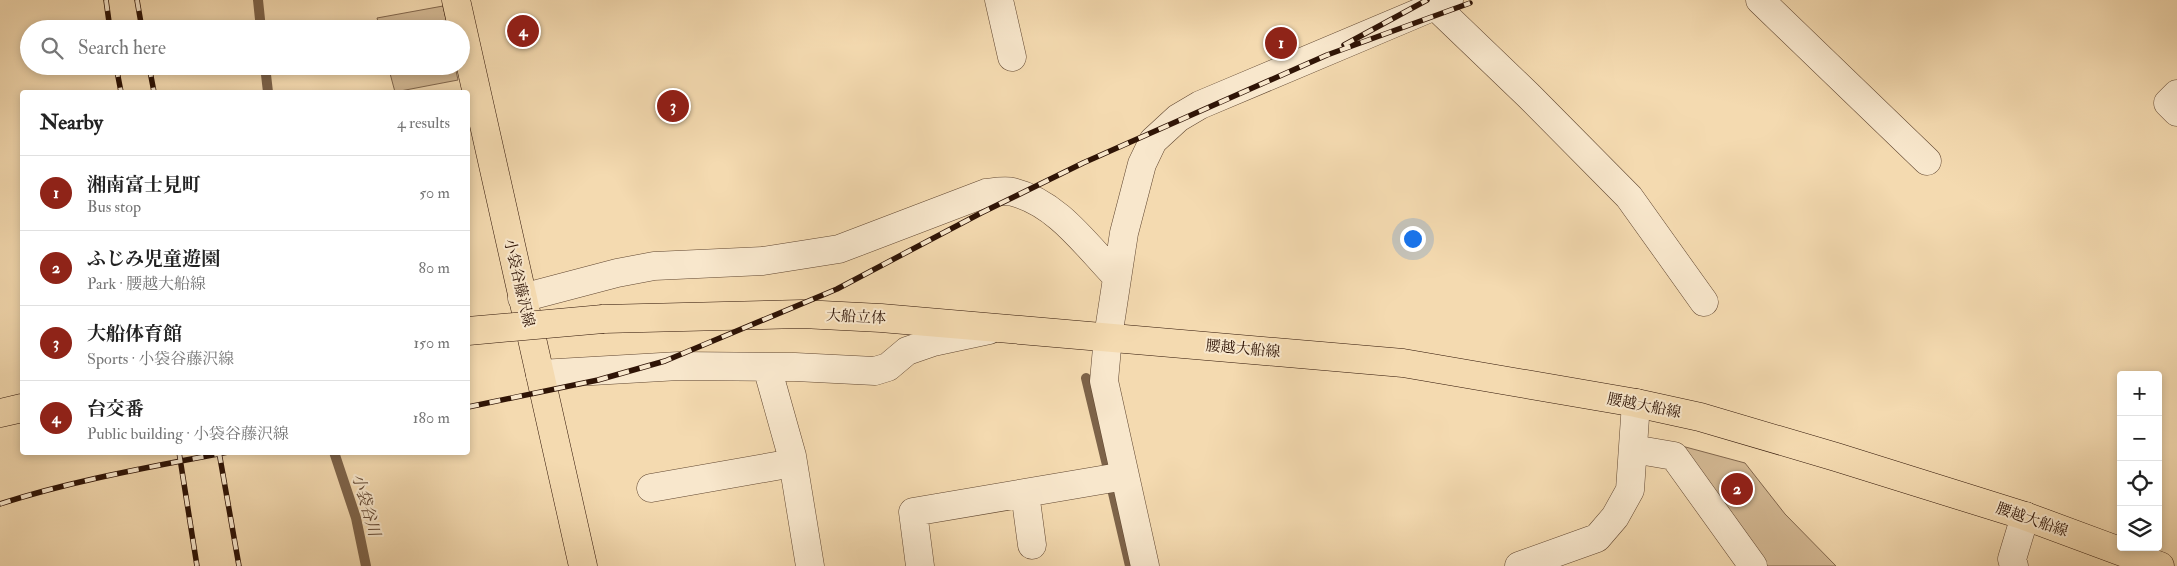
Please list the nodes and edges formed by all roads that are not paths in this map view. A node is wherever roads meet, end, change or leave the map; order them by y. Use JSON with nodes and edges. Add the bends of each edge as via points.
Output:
{"nodes":[{"id":1,"x":456,"y":0,"type":"edge"},
{"id":2,"x":999,"y":0,"type":"edge"},
{"id":3,"x":1760,"y":0,"type":"edge"},
{"id":4,"x":1437,"y":2,"type":"edge"},
{"id":5,"x":460,"y":20,"type":"edge"},
{"id":6,"x":1012,"y":57,"type":"dead end"},
{"id":7,"x":470,"y":63,"type":"edge"},
{"id":8,"x":2177,"y":94,"type":"edge"},
{"id":9,"x":2177,"y":112,"type":"edge"},
{"id":10,"x":1927,"y":162,"type":"dead end"},
{"id":11,"x":1116,"y":276,"type":"junction"},
{"id":12,"x":522,"y":298,"type":"junction"},
{"id":13,"x":1704,"y":302,"type":"dead end"},
{"id":14,"x":1000,"y":328,"type":"junction"},
{"id":15,"x":470,"y":331,"type":"edge"},
{"id":16,"x":1108,"y":337,"type":"junction"},
{"id":17,"x":767,"y":367,"type":"junction"},
{"id":18,"x":540,"y":374,"type":"junction"},
{"id":19,"x":1636,"y":403,"type":"junction"},
{"id":20,"x":20,"y":408,"type":"edge"},
{"id":21,"x":0,"y":413,"type":"edge"},
{"id":22,"x":1633,"y":449,"type":"junction"},
{"id":23,"x":793,"y":463,"type":"junction"},
{"id":24,"x":1125,"y":476,"type":"junction"},
{"id":25,"x":651,"y":488,"type":"dead end"},
{"id":26,"x":1025,"y":493,"type":"junction"},
{"id":27,"x":2025,"y":516,"type":"junction"},
{"id":28,"x":1032,"y":545,"type":"dead end"},
{"id":29,"x":583,"y":566,"type":"edge"},
{"id":30,"x":810,"y":566,"type":"edge"},
{"id":31,"x":920,"y":566,"type":"edge"},
{"id":32,"x":1145,"y":566,"type":"edge"},
{"id":33,"x":1519,"y":566,"type":"edge"},
{"id":34,"x":1753,"y":566,"type":"edge"},
{"id":35,"x":2014,"y":566,"type":"edge"},
{"id":36,"x":2160,"y":566,"type":"edge"}],
"edges":[{"from":1,"to":5,"type":"main road","name":"小袋谷藤沢線"},
{"from":2,"to":6,"type":"street"},
{"from":3,"to":10,"type":"street"},
{"from":4,"to":11,"type":"street","via":[[1200,105],[1178,118],[1153,141],[1142,164]]},
{"from":4,"to":13,"type":"street","via":[[1629,197]]},
{"from":7,"to":12,"type":"main road","name":"小袋谷藤沢線"},
{"from":8,"to":9,"type":"street","via":[[2168,103]]},
{"from":11,"to":12,"type":"street","via":[[1064,221],[1040,203],[1011,191],[986,193],[839,249],[763,261],[654,266]]},
{"from":11,"to":16,"type":"street"},
{"from":12,"to":18,"type":"main road","name":"小袋谷藤沢線"},
{"from":14,"to":15,"type":"main road","name":"大船立体","bridge":true,"via":[[802,314],[603,319]]},
{"from":14,"to":16,"type":"main road","name":"大船立体"},
{"from":14,"to":17,"type":"street","via":[[933,342],[907,351],[888,367],[875,371]]},
{"from":16,"to":19,"type":"main road","name":"腰越大船線","via":[[1403,363]]},
{"from":16,"to":24,"type":"street","via":[[1104,381]]},
{"from":17,"to":18,"type":"street","via":[[679,366]]},
{"from":17,"to":23,"type":"street"},
{"from":18,"to":29,"type":"main road","name":"小袋谷藤沢線"},
{"from":19,"to":22,"type":"street"},
{"from":19,"to":27,"type":"main road","name":"腰越大船線","via":[[1700,417]]},
{"from":20,"to":21,"type":"main road"},
{"from":22,"to":33,"type":"street","via":[[1630,490],[1597,538]]},
{"from":22,"to":34,"type":"street","via":[[1674,456]]},
{"from":23,"to":25,"type":"street"},
{"from":23,"to":30,"type":"street"},
{"from":24,"to":26,"type":"street"},
{"from":24,"to":32,"type":"street"},
{"from":26,"to":28,"type":"street"},
{"from":26,"to":31,"type":"street","via":[[914,512]]},
{"from":27,"to":35,"type":"street","via":[[2012,559]]},
{"from":27,"to":36,"type":"main road","name":"腰越大船線"}]}
